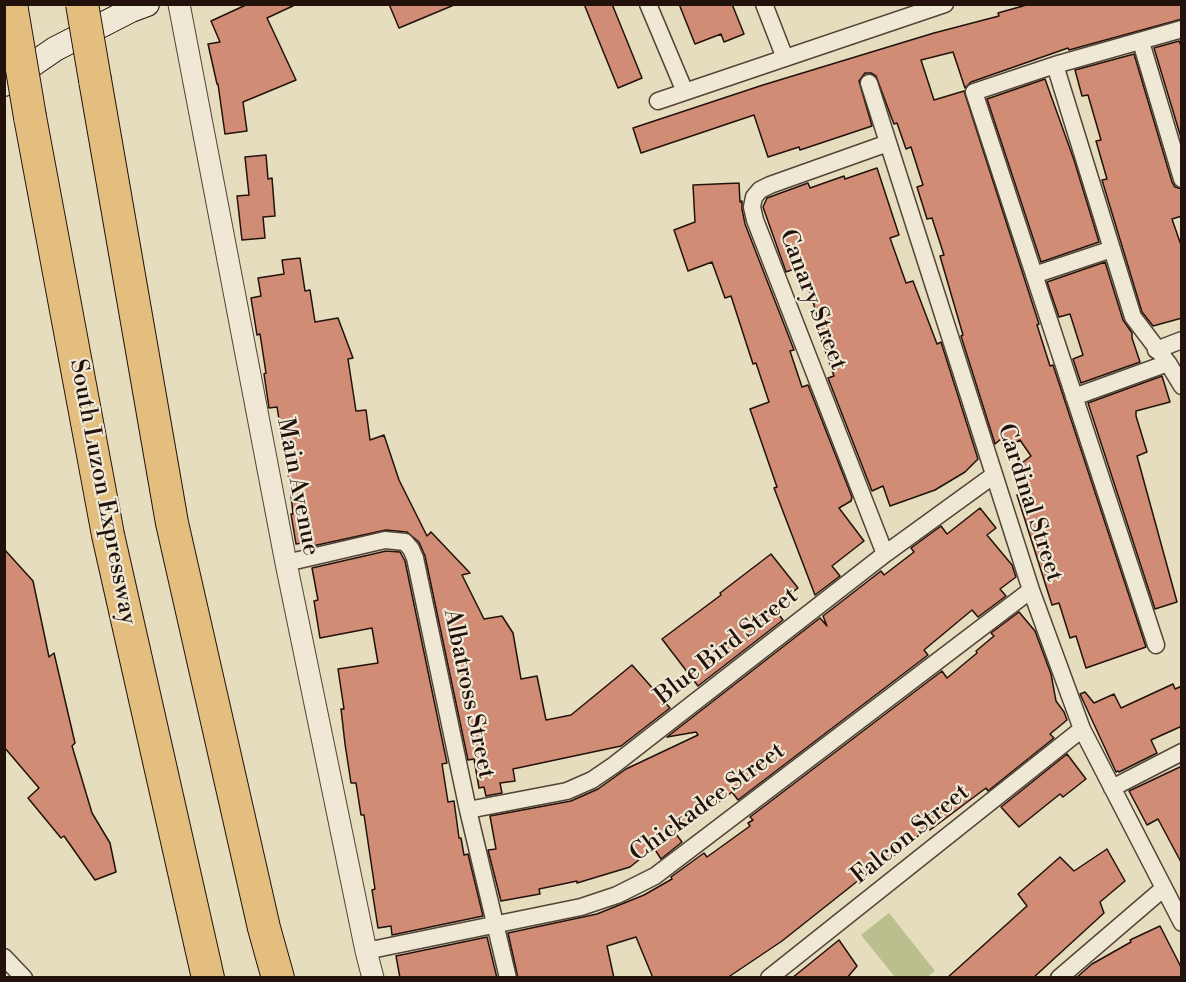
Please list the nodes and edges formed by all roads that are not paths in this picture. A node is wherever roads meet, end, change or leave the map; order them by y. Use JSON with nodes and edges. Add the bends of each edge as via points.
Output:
{"nodes":[{"id":1,"x":11,"y":4,"type":"edge"},
{"id":2,"x":82,"y":4,"type":"edge"},
{"id":3,"x":147,"y":4,"type":"edge"},
{"id":4,"x":179,"y":4,"type":"edge"},
{"id":5,"x":648,"y":4,"type":"edge"},
{"id":6,"x":764,"y":4,"type":"edge"},
{"id":7,"x":945,"y":4,"type":"edge"},
{"id":8,"x":909,"y":10,"type":"edge"},
{"id":9,"x":1182,"y":29,"type":"edge"},
{"id":10,"x":1141,"y":42,"type":"junction"},
{"id":11,"x":785,"y":58,"type":"junction"},
{"id":12,"x":1055,"y":65,"type":"junction"},
{"id":13,"x":869,"y":83,"type":"dead end"},
{"id":14,"x":4,"y":84,"type":"edge"},
{"id":15,"x":685,"y":92,"type":"junction"},
{"id":16,"x":658,"y":101,"type":"dead end"},
{"id":17,"x":888,"y":143,"type":"junction"},
{"id":18,"x":1182,"y":179,"type":"edge"},
{"id":19,"x":1112,"y":249,"type":"junction"},
{"id":20,"x":1034,"y":275,"type":"junction"},
{"id":21,"x":1182,"y":340,"type":"edge"},
{"id":22,"x":1156,"y":350,"type":"junction"},
{"id":23,"x":1168,"y":363,"type":"junction"},
{"id":24,"x":1182,"y":386,"type":"edge"},
{"id":25,"x":1074,"y":398,"type":"junction"},
{"id":26,"x":994,"y":475,"type":"junction"},
{"id":27,"x":885,"y":554,"type":"junction"},
{"id":28,"x":286,"y":563,"type":"junction"},
{"id":29,"x":1031,"y":590,"type":"junction"},
{"id":30,"x":1156,"y":645,"type":"dead end"},
{"id":31,"x":1082,"y":729,"type":"junction"},
{"id":32,"x":1182,"y":752,"type":"edge"},
{"id":33,"x":1112,"y":788,"type":"junction"},
{"id":34,"x":468,"y":810,"type":"junction"},
{"id":35,"x":1164,"y":888,"type":"junction"},
{"id":36,"x":1182,"y":923,"type":"edge"},
{"id":37,"x":494,"y":924,"type":"junction"},
{"id":38,"x":366,"y":951,"type":"junction"},
{"id":39,"x":4,"y":957,"type":"edge"},
{"id":40,"x":24,"y":978,"type":"edge"},
{"id":41,"x":208,"y":978,"type":"edge"},
{"id":42,"x":278,"y":978,"type":"edge"},
{"id":43,"x":373,"y":978,"type":"edge"},
{"id":44,"x":508,"y":978,"type":"edge"},
{"id":45,"x":769,"y":978,"type":"edge"},
{"id":46,"x":1059,"y":978,"type":"edge"}],
"edges":[{"from":1,"to":41,"type":"highway","name":"South Luzon Expressway","bridge":true,"via":[[108,535]]},
{"from":2,"to":42,"type":"highway","bridge":true,"via":[[172,523]]},
{"from":3,"to":14,"type":"main road","via":[[56,49]]},
{"from":4,"to":28,"type":"street","name":"Main Avenue"},
{"from":5,"to":15,"type":"street"},
{"from":6,"to":11,"type":"street"},
{"from":7,"to":8,"type":"street"},
{"from":8,"to":11,"type":"street"},
{"from":9,"to":10,"type":"street"},
{"from":10,"to":12,"type":"street"},
{"from":10,"to":18,"type":"street"},
{"from":11,"to":15,"type":"street"},
{"from":12,"to":19,"type":"street"},
{"from":12,"to":20,"type":"street","via":[[974,92]]},
{"from":13,"to":17,"type":"street","name":"Cardinal Street"},
{"from":15,"to":16,"type":"street"},
{"from":17,"to":26,"type":"street","name":"Cardinal Street"},
{"from":17,"to":27,"type":"street","name":"Canary Street","via":[[770,185],[754,197],[753,207]]},
{"from":19,"to":20,"type":"street"},
{"from":19,"to":22,"type":"street","via":[[1133,317]]},
{"from":20,"to":25,"type":"street"},
{"from":21,"to":22,"type":"street"},
{"from":22,"to":23,"type":"street"},
{"from":23,"to":24,"type":"street"},
{"from":23,"to":25,"type":"street"},
{"from":25,"to":30,"type":"street"},
{"from":26,"to":27,"type":"street","name":"Blue Bird Street"},
{"from":26,"to":29,"type":"street","name":"Cardinal Street"},
{"from":27,"to":34,"type":"street","name":"Blue Bird Street","via":[[592,780],[555,794]]},
{"from":28,"to":34,"type":"street","name":"Albatross Street","via":[[385,540],[405,542],[411,549]]},
{"from":28,"to":38,"type":"street","name":"Main Avenue"},
{"from":29,"to":31,"type":"street","name":"Cardinal Street"},
{"from":29,"to":37,"type":"street","name":"Chickadee Street","via":[[655,876],[617,895],[580,907]]},
{"from":31,"to":33,"type":"street","name":"Cardinal Street"},
{"from":31,"to":45,"type":"street","name":"Falcon Street"},
{"from":32,"to":33,"type":"street"},
{"from":33,"to":35,"type":"street","name":"Cardinal Street"},
{"from":34,"to":37,"type":"street","name":"Albatross Street"},
{"from":35,"to":36,"type":"street","name":"Cardinal Street"},
{"from":35,"to":46,"type":"street"},
{"from":37,"to":38,"type":"street","name":"Chickadee Street"},
{"from":37,"to":44,"type":"street","name":"Albatross Street"},
{"from":38,"to":43,"type":"street","name":"Main Avenue"},
{"from":39,"to":40,"type":"street"}]}
